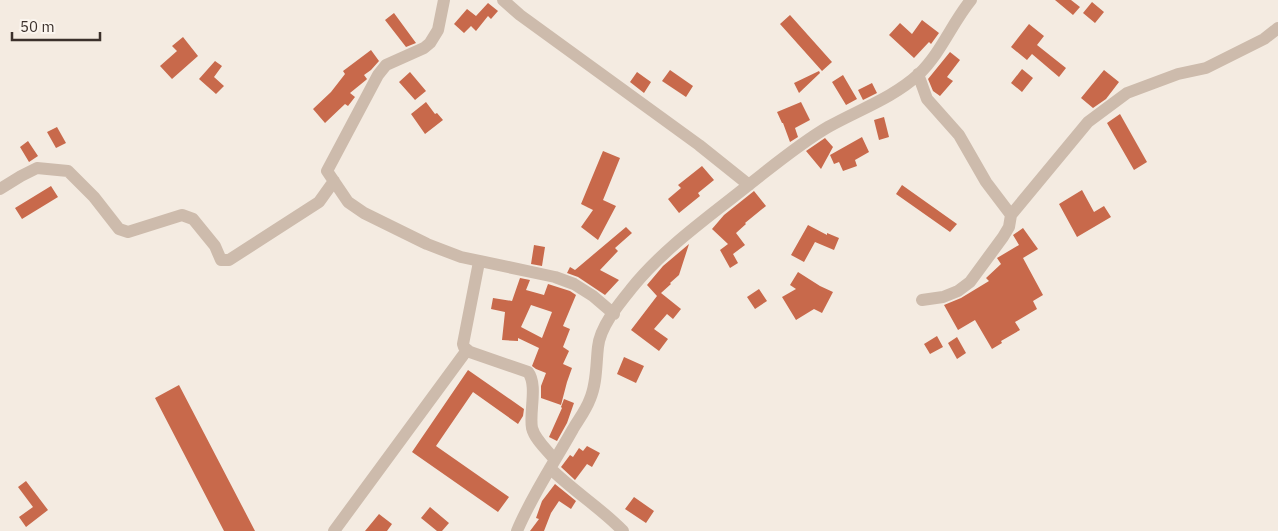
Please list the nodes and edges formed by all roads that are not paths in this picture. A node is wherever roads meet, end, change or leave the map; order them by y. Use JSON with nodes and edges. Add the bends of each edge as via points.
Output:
{"nodes":[{"id":1,"x":444,"y":0,"type":"edge"},
{"id":2,"x":503,"y":0,"type":"edge"},
{"id":3,"x":971,"y":0,"type":"edge"},
{"id":4,"x":1278,"y":28,"type":"edge"},
{"id":5,"x":918,"y":74,"type":"junction"},
{"id":6,"x":334,"y":181,"type":"junction"},
{"id":7,"x":749,"y":185,"type":"junction"},
{"id":8,"x":0,"y":189,"type":"edge"},
{"id":9,"x":1012,"y":215,"type":"junction"},
{"id":10,"x":479,"y":262,"type":"junction"},
{"id":11,"x":922,"y":300,"type":"dead end"},
{"id":12,"x":614,"y":314,"type":"junction"},
{"id":13,"x":467,"y":350,"type":"junction"},
{"id":14,"x":553,"y":464,"type":"junction"},
{"id":15,"x":334,"y":531,"type":"edge"},
{"id":16,"x":517,"y":531,"type":"edge"},
{"id":17,"x":623,"y":531,"type":"edge"}],
"edges":[{"from":1,"to":6,"type":"street","via":[[438,30],[430,43],[386,65],[378,74],[327,171]]},
{"from":2,"to":7,"type":"street"},
{"from":3,"to":5,"type":"street"},
{"from":4,"to":9,"type":"street","via":[[1264,39],[1206,68],[1178,74],[1126,93],[1088,122]]},
{"from":5,"to":7,"type":"street","via":[[891,94],[802,144]]},
{"from":5,"to":9,"type":"street","via":[[927,98],[959,135],[993,192]]},
{"from":6,"to":8,"type":"street","via":[[319,202],[229,260],[221,260],[215,246],[193,219],[182,216],[128,232],[119,228],[68,171],[37,168]]},
{"from":6,"to":10,"type":"street","via":[[348,202],[364,213],[446,252]]},
{"from":7,"to":12,"type":"street","via":[[665,252],[630,290]]},
{"from":9,"to":11,"type":"street","via":[[1004,238],[970,282],[943,297]]},
{"from":10,"to":12,"type":"street","via":[[574,284]]},
{"from":10,"to":13,"type":"street","via":[[463,344]]},
{"from":12,"to":14,"type":"street","via":[[600,334],[591,399]]},
{"from":13,"to":14,"type":"street","via":[[528,372],[532,382],[532,428]]},
{"from":13,"to":15,"type":"street"},
{"from":14,"to":16,"type":"street"},
{"from":14,"to":17,"type":"street","via":[[573,489]]}]}
